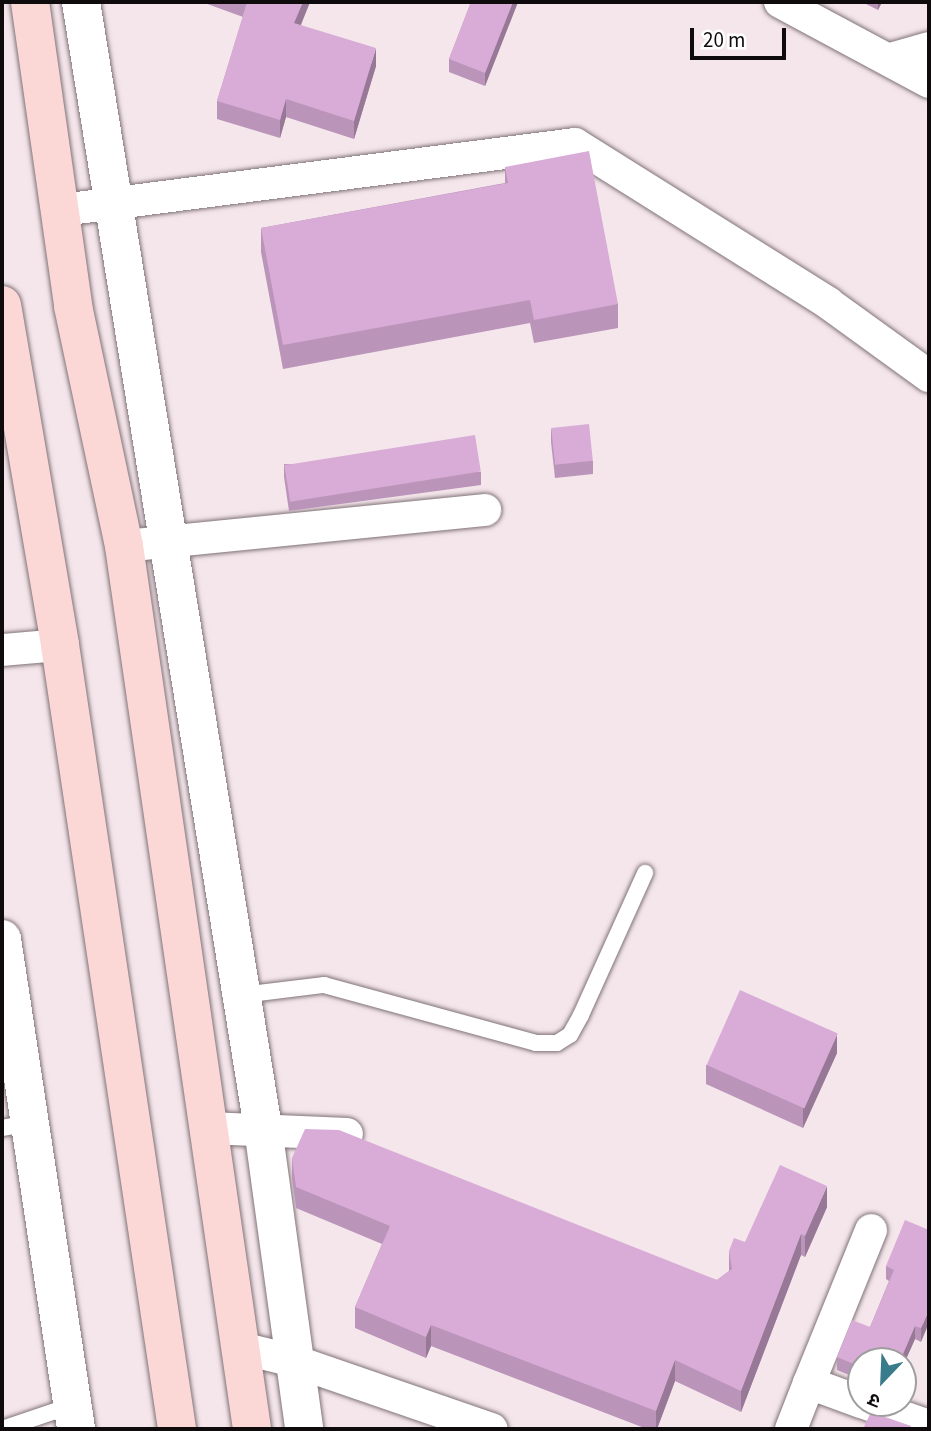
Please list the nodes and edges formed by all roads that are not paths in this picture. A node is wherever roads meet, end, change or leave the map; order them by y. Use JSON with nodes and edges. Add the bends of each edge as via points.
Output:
{"nodes":[{"id":1,"x":30,"y":2,"type":"edge"},
{"id":2,"x":81,"y":2,"type":"edge"},
{"id":3,"x":780,"y":2,"type":"edge"},
{"id":4,"x":929,"y":48,"type":"edge"},
{"id":5,"x":891,"y":59,"type":"junction"},
{"id":6,"x":929,"y":82,"type":"edge"},
{"id":7,"x":112,"y":203,"type":"junction"},
{"id":8,"x":62,"y":210,"type":"junction"},
{"id":9,"x":2,"y":305,"type":"edge"},
{"id":10,"x":929,"y":376,"type":"edge"},
{"id":11,"x":485,"y":510,"type":"dead end"},
{"id":12,"x":170,"y":540,"type":"junction"},
{"id":13,"x":124,"y":546,"type":"junction"},
{"id":14,"x":60,"y":645,"type":"junction"},
{"id":15,"x":2,"y":650,"type":"edge"},
{"id":16,"x":645,"y":873,"type":"dead end"},
{"id":17,"x":2,"y":939,"type":"edge"},
{"id":18,"x":242,"y":995,"type":"junction"},
{"id":19,"x":17,"y":1125,"type":"edge"},
{"id":20,"x":208,"y":1128,"type":"junction"},
{"id":21,"x":263,"y":1128,"type":"junction"},
{"id":22,"x":381,"y":1148,"type":"edge"},
{"id":23,"x":871,"y":1230,"type":"dead end"},
{"id":24,"x":241,"y":1348,"type":"junction"},
{"id":25,"x":294,"y":1361,"type":"junction"},
{"id":26,"x":809,"y":1383,"type":"junction"},
{"id":27,"x":847,"y":1396,"type":"edge"},
{"id":28,"x":74,"y":1417,"type":"edge"},
{"id":29,"x":904,"y":1417,"type":"edge"},
{"id":30,"x":929,"y":1426,"type":"edge"},
{"id":31,"x":2,"y":1429,"type":"edge"},
{"id":32,"x":177,"y":1429,"type":"edge"},
{"id":33,"x":252,"y":1429,"type":"edge"},
{"id":34,"x":304,"y":1429,"type":"edge"},
{"id":35,"x":492,"y":1429,"type":"edge"},
{"id":36,"x":791,"y":1429,"type":"edge"}],
"edges":[{"from":1,"to":8,"type":"main road"},
{"from":2,"to":7,"type":"street"},
{"from":3,"to":5,"type":"street"},
{"from":4,"to":5,"type":"street"},
{"from":5,"to":6,"type":"street"},
{"from":7,"to":8,"type":"street"},
{"from":7,"to":10,"type":"street","via":[[575,144],[816,295]]},
{"from":7,"to":12,"type":"street"},
{"from":8,"to":13,"type":"main road","via":[[74,306]]},
{"from":9,"to":14,"type":"main road"},
{"from":11,"to":12,"type":"street"},
{"from":12,"to":13,"type":"street"},
{"from":12,"to":18,"type":"street"},
{"from":13,"to":20,"type":"main road"},
{"from":14,"to":15,"type":"street"},
{"from":14,"to":32,"type":"main road"},
{"from":16,"to":18,"type":"lane","via":[[581,1015],[570,1035],[557,1043],[536,1043],[324,985]]},
{"from":17,"to":19,"type":"street"},
{"from":18,"to":21,"type":"street"},
{"from":19,"to":28,"type":"street"},
{"from":20,"to":21,"type":"street"},
{"from":20,"to":24,"type":"main road"},
{"from":21,"to":22,"type":"street","via":[[342,1133]]},
{"from":21,"to":25,"type":"street"},
{"from":23,"to":26,"type":"street"},
{"from":24,"to":25,"type":"street"},
{"from":24,"to":33,"type":"main road"},
{"from":25,"to":34,"type":"street"},
{"from":25,"to":35,"type":"street"},
{"from":26,"to":27,"type":"street"},
{"from":26,"to":36,"type":"street"},
{"from":28,"to":31,"type":"lane"},
{"from":29,"to":30,"type":"street"}]}
